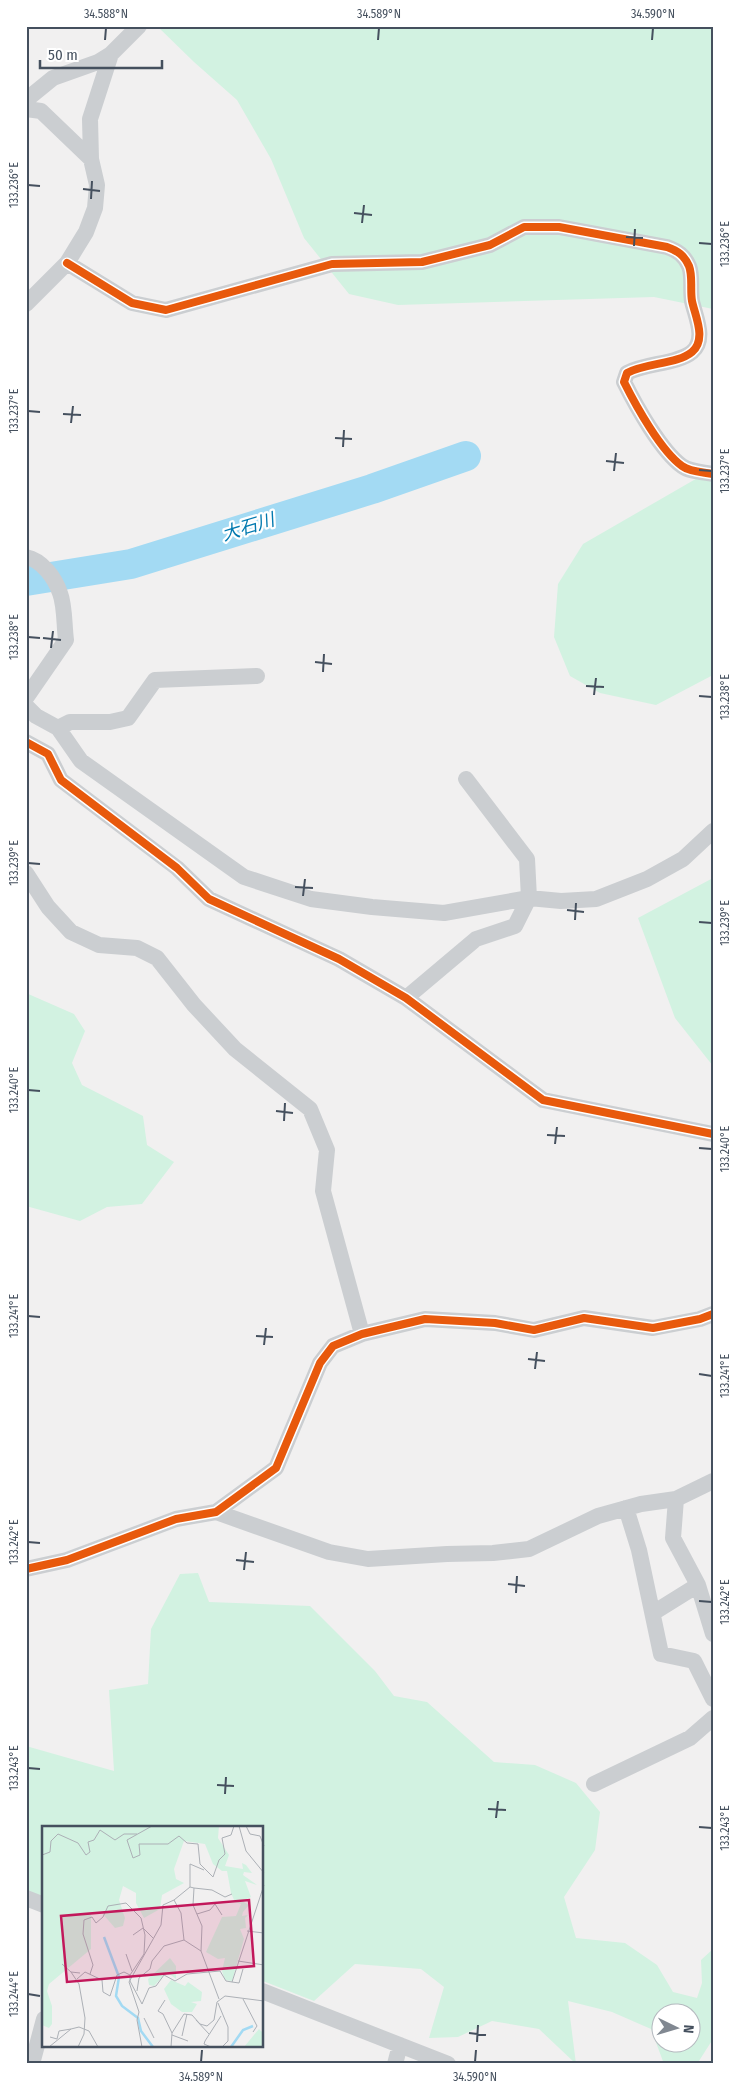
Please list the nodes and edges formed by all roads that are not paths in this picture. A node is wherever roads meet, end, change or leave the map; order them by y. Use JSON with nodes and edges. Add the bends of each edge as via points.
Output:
{"nodes":[{"id":1,"x":139,"y":26,"type":"edge"},
{"id":2,"x":111,"y":54,"type":"junction"},
{"id":3,"x":26,"y":100,"type":"edge"},
{"id":4,"x":26,"y":109,"type":"edge"},
{"id":5,"x":91,"y":159,"type":"junction"},
{"id":6,"x":67,"y":263,"type":"junction"},
{"id":7,"x":26,"y":304,"type":"edge"},
{"id":8,"x":713,"y":474,"type":"edge"},
{"id":9,"x":26,"y":557,"type":"edge"},
{"id":10,"x":257,"y":676,"type":"dead end"},
{"id":11,"x":26,"y":698,"type":"edge"},
{"id":12,"x":26,"y":706,"type":"edge"},
{"id":13,"x":58,"y":728,"type":"junction"},
{"id":14,"x":26,"y":742,"type":"edge"},
{"id":15,"x":466,"y":779,"type":"dead end"},
{"id":16,"x":713,"y":832,"type":"edge"},
{"id":17,"x":26,"y":873,"type":"edge"},
{"id":18,"x":529,"y":898,"type":"junction"},
{"id":19,"x":406,"y":998,"type":"junction"},
{"id":20,"x":713,"y":1134,"type":"edge"},
{"id":21,"x":713,"y":1314,"type":"edge"},
{"id":22,"x":362,"y":1334,"type":"junction"},
{"id":23,"x":713,"y":1481,"type":"edge"},
{"id":24,"x":676,"y":1499,"type":"junction"},
{"id":25,"x":626,"y":1508,"type":"junction"},
{"id":26,"x":216,"y":1512,"type":"junction"},
{"id":27,"x":26,"y":1569,"type":"edge"},
{"id":28,"x":698,"y":1585,"type":"junction"},
{"id":29,"x":652,"y":1613,"type":"junction"},
{"id":30,"x":713,"y":1634,"type":"edge"},
{"id":31,"x":713,"y":1699,"type":"edge"},
{"id":32,"x":713,"y":1718,"type":"edge"},
{"id":33,"x":594,"y":1784,"type":"dead end"},
{"id":34,"x":26,"y":1898,"type":"edge"},
{"id":35,"x":42,"y":1904,"type":"edge"},
{"id":36,"x":264,"y":1992,"type":"edge"},
{"id":37,"x":42,"y":2026,"type":"edge"},
{"id":38,"x":400,"y":2045,"type":"junction"},
{"id":39,"x":32,"y":2064,"type":"edge"},
{"id":40,"x":395,"y":2064,"type":"edge"},
{"id":41,"x":448,"y":2064,"type":"edge"}],
"edges":[{"from":1,"to":2,"type":"street"},
{"from":2,"to":3,"type":"street","via":[[53,78]]},
{"from":2,"to":5,"type":"street","via":[[90,119]]},
{"from":4,"to":5,"type":"street","via":[[41,111]]},
{"from":5,"to":6,"type":"street","via":[[97,185],[95,208],[86,232]]},
{"from":6,"to":7,"type":"street"},
{"from":6,"to":8,"type":"street","via":[[132,303],[166,310],[332,264],[422,262],[490,245],[524,227],[559,227],[667,247],[679,251],[690,268],[692,300],[699,324],[698,344],[692,352],[672,360],[637,367],[627,373],[624,382],[656,436],[674,459],[684,467]]},
{"from":9,"to":11,"type":"street","via":[[47,570],[60,593],[66,640]]},
{"from":10,"to":13,"type":"street","via":[[154,680],[128,718],[110,722],[70,722]]},
{"from":12,"to":13,"type":"street","via":[[36,716]]},
{"from":13,"to":18,"type":"street","via":[[81,761],[244,877],[311,898],[444,913]]},
{"from":14,"to":19,"type":"street","via":[[48,754],[61,780],[177,868],[210,899],[338,959]]},
{"from":15,"to":18,"type":"street","via":[[527,860]]},
{"from":16,"to":18,"type":"street","via":[[683,859],[647,879],[596,899],[561,901]]},
{"from":17,"to":22,"type":"street","via":[[48,907],[71,932],[98,945],[137,948],[157,958],[194,1006],[235,1049],[310,1109],[327,1150],[323,1191]]},
{"from":18,"to":19,"type":"street","via":[[515,926],[476,939]]},
{"from":19,"to":20,"type":"street","via":[[543,1100]]},
{"from":21,"to":22,"type":"street","via":[[654,1328],[584,1318],[534,1330],[495,1323],[425,1319]]},
{"from":22,"to":26,"type":"street","via":[[333,1346],[320,1363],[276,1468]]},
{"from":23,"to":24,"type":"street"},
{"from":24,"to":25,"type":"street"},
{"from":24,"to":28,"type":"street","via":[[672,1538]]},
{"from":25,"to":26,"type":"street","via":[[598,1516],[529,1549],[368,1559],[329,1552]]},
{"from":25,"to":29,"type":"street","via":[[639,1550]]},
{"from":26,"to":27,"type":"street","via":[[176,1519],[67,1560]]},
{"from":28,"to":29,"type":"street"},
{"from":28,"to":30,"type":"street"},
{"from":29,"to":31,"type":"street","via":[[661,1654],[694,1661]]},
{"from":32,"to":33,"type":"street","via":[[690,1738]]},
{"from":34,"to":35,"type":"street"},
{"from":36,"to":38,"type":"street"},
{"from":37,"to":39,"type":"street"},
{"from":38,"to":40,"type":"street"},
{"from":38,"to":41,"type":"street"}]}
